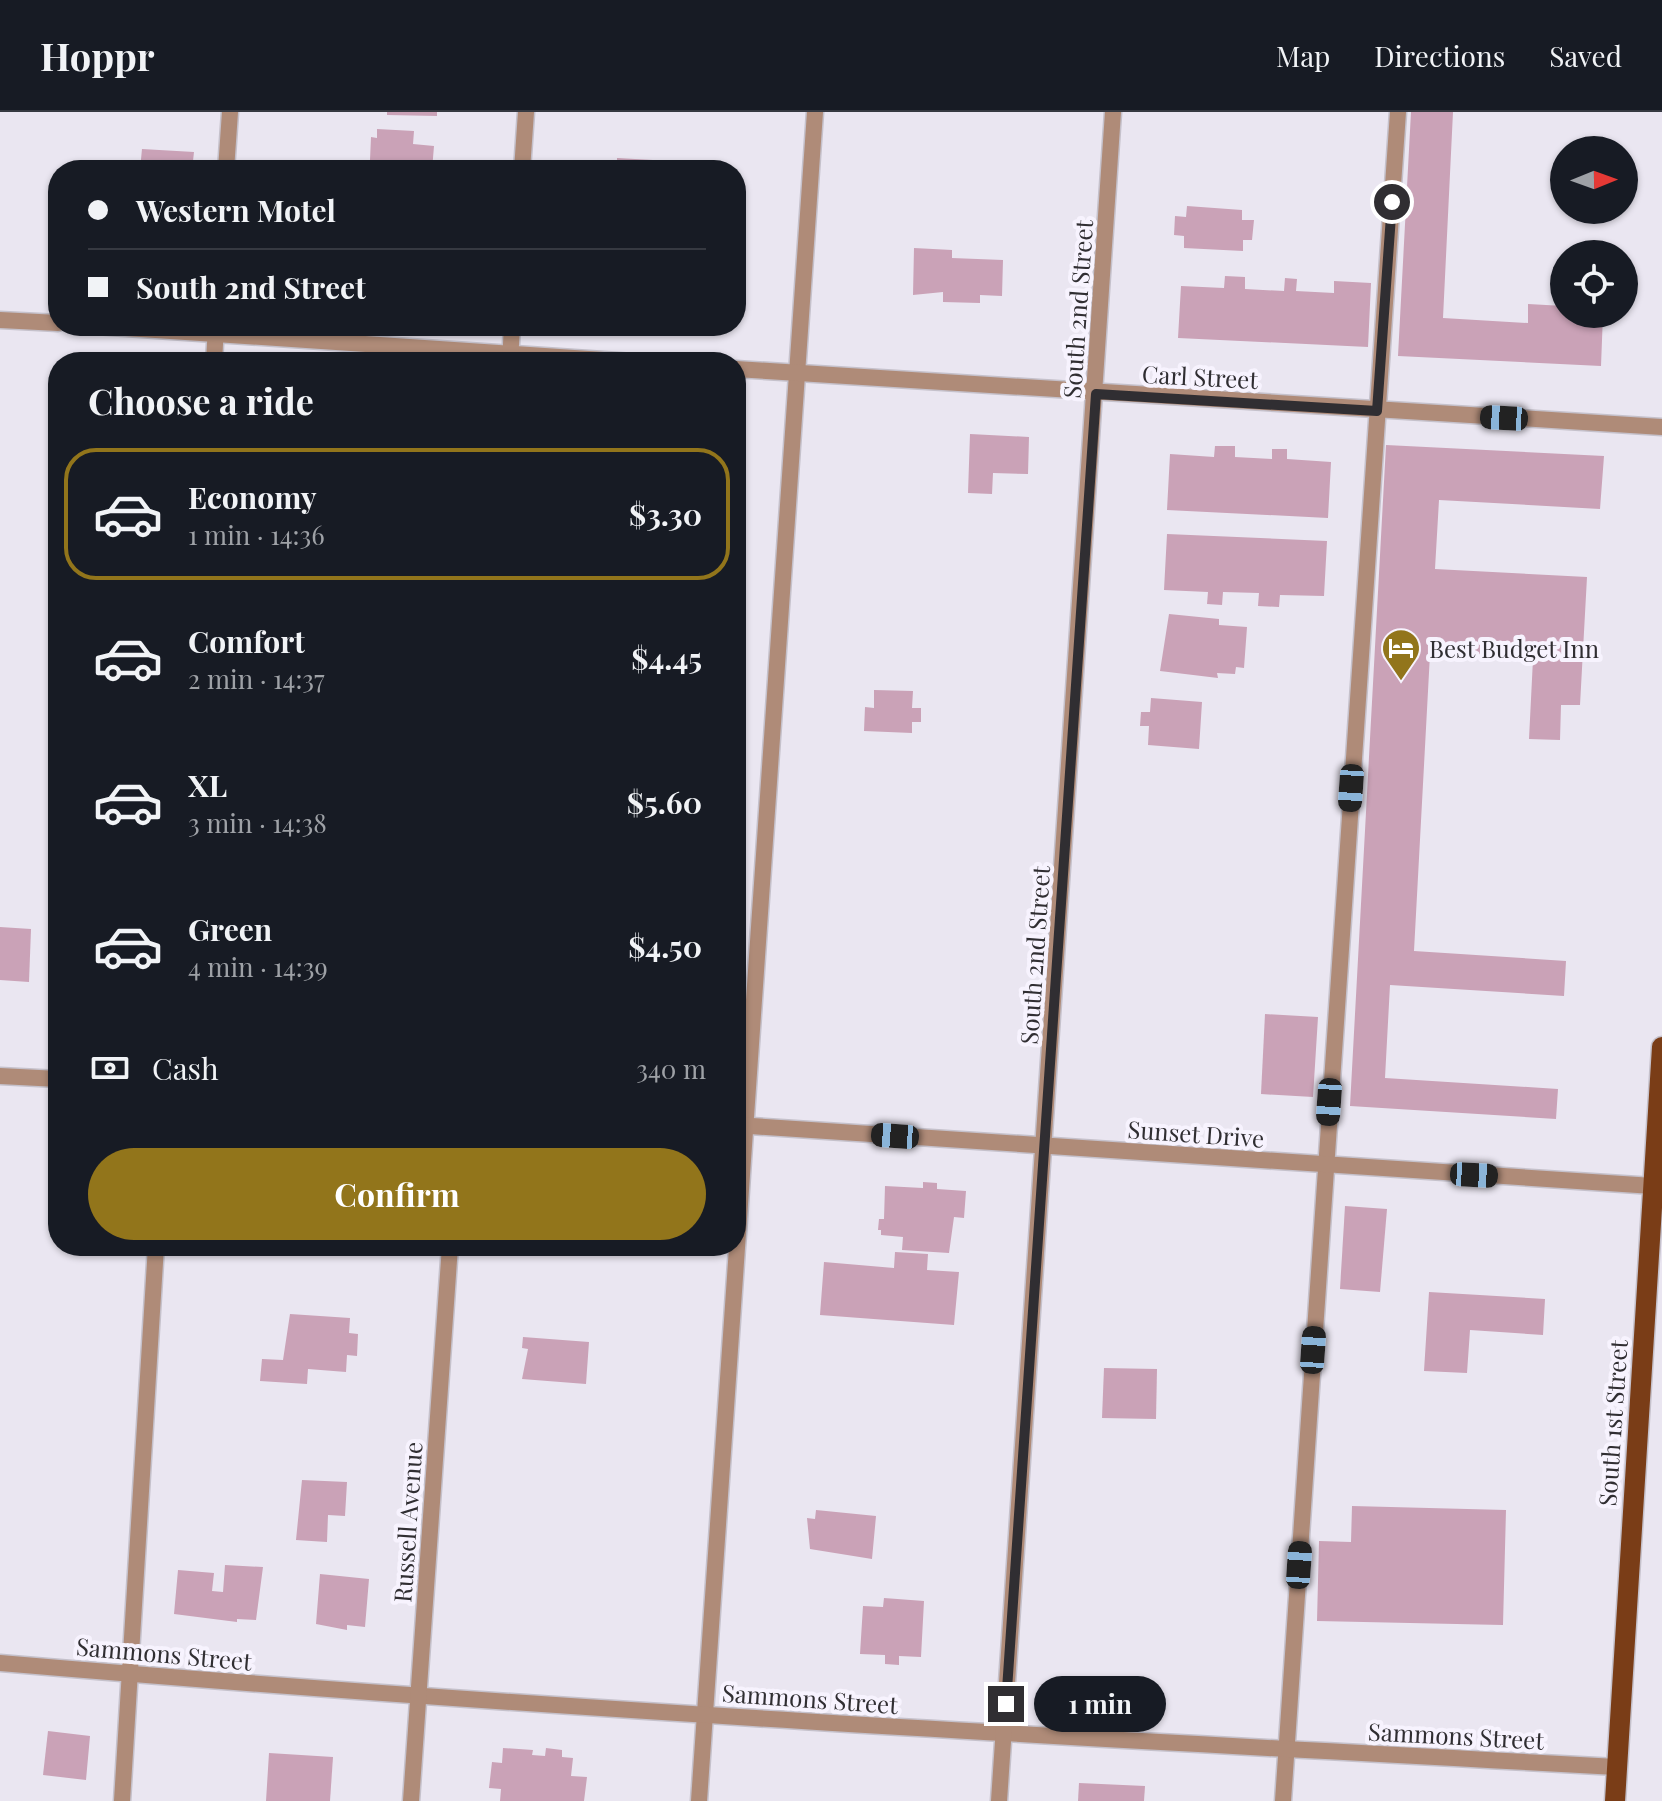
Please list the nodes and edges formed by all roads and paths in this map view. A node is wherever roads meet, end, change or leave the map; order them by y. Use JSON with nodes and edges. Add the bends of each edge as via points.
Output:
{"nodes":[{"id":1,"x":230,"y":112,"type":"edge"},
{"id":2,"x":526,"y":112,"type":"edge"},
{"id":3,"x":815,"y":112,"type":"edge"},
{"id":4,"x":1113,"y":112,"type":"edge"},
{"id":5,"x":1398,"y":112,"type":"edge"},
{"id":6,"x":227,"y":160,"type":"edge"},
{"id":7,"x":523,"y":160,"type":"edge"},
{"id":8,"x":0,"y":320,"type":"edge"},
{"id":9,"x":48,"y":322,"type":"edge"},
{"id":10,"x":279,"y":336,"type":"edge"},
{"id":11,"x":447,"y":352,"type":"edge"},
{"id":12,"x":746,"y":370,"type":"edge"},
{"id":13,"x":795,"y":373,"type":"junction"},
{"id":14,"x":1096,"y":394,"type":"junction"},
{"id":15,"x":1377,"y":411,"type":"junction"},
{"id":16,"x":1662,"y":427,"type":"edge"},
{"id":17,"x":1662,"y":1047,"type":"edge"},
{"id":18,"x":746,"y":1055,"type":"edge"},
{"id":19,"x":0,"y":1076,"type":"edge"},
{"id":20,"x":48,"y":1078,"type":"edge"},
{"id":21,"x":746,"y":1125,"type":"edge"},
{"id":22,"x":1045,"y":1147,"type":"junction"},
{"id":23,"x":1325,"y":1165,"type":"junction"},
{"id":24,"x":1653,"y":1186,"type":"junction"},
{"id":25,"x":155,"y":1256,"type":"edge"},
{"id":26,"x":449,"y":1256,"type":"edge"},
{"id":27,"x":733,"y":1256,"type":"edge"},
{"id":28,"x":0,"y":1663,"type":"edge"},
{"id":29,"x":130,"y":1674,"type":"junction"},
{"id":30,"x":418,"y":1697,"type":"junction"},
{"id":31,"x":704,"y":1716,"type":"junction"},
{"id":32,"x":1004,"y":1735,"type":"junction"},
{"id":33,"x":1286,"y":1750,"type":"junction"},
{"id":34,"x":1617,"y":1767,"type":"junction"},
{"id":35,"x":122,"y":1801,"type":"edge"},
{"id":36,"x":411,"y":1801,"type":"edge"},
{"id":37,"x":699,"y":1801,"type":"edge"},
{"id":38,"x":999,"y":1801,"type":"edge"},
{"id":39,"x":1283,"y":1801,"type":"edge"},
{"id":40,"x":1615,"y":1801,"type":"edge"}],
"edges":[{"from":1,"to":6,"type":"street"},
{"from":2,"to":7,"type":"street"},
{"from":3,"to":13,"type":"street"},
{"from":4,"to":14,"type":"street","name":"South 2nd Street"},
{"from":5,"to":15,"type":"street"},
{"from":8,"to":9,"type":"street"},
{"from":10,"to":11,"type":"street"},
{"from":12,"to":13,"type":"street","name":"Carl Street"},
{"from":13,"to":14,"type":"street","name":"Carl Street"},
{"from":13,"to":18,"type":"street"},
{"from":14,"to":15,"type":"street","name":"Carl Street"},
{"from":14,"to":22,"type":"street","name":"South 2nd Street"},
{"from":15,"to":16,"type":"street","name":"Carl Street"},
{"from":15,"to":23,"type":"street"},
{"from":17,"to":24,"type":"main road","name":"South 1st Street"},
{"from":19,"to":20,"type":"street"},
{"from":21,"to":22,"type":"street","name":"Sunset Drive"},
{"from":22,"to":23,"type":"street","name":"Sunset Drive"},
{"from":22,"to":32,"type":"street","name":"South 2nd Street"},
{"from":23,"to":24,"type":"street","name":"Sunset Drive"},
{"from":23,"to":33,"type":"street"},
{"from":24,"to":34,"type":"main road","name":"South 1st Street"},
{"from":25,"to":29,"type":"street"},
{"from":26,"to":30,"type":"street","name":"Russell Avenue"},
{"from":27,"to":31,"type":"street"},
{"from":28,"to":29,"type":"street","name":"Sammons Street"},
{"from":29,"to":30,"type":"street","name":"Sammons Street"},
{"from":29,"to":35,"type":"street"},
{"from":30,"to":31,"type":"street","name":"Sammons Street"},
{"from":30,"to":36,"type":"street","name":"Russell Avenue"},
{"from":31,"to":32,"type":"street","name":"Sammons Street"},
{"from":31,"to":37,"type":"street"},
{"from":32,"to":33,"type":"street","name":"Sammons Street"},
{"from":32,"to":38,"type":"street","name":"South 2nd Street"},
{"from":33,"to":34,"type":"street","name":"Sammons Street"},
{"from":33,"to":39,"type":"street"},
{"from":34,"to":40,"type":"main road","name":"South 1st Street"}]}
